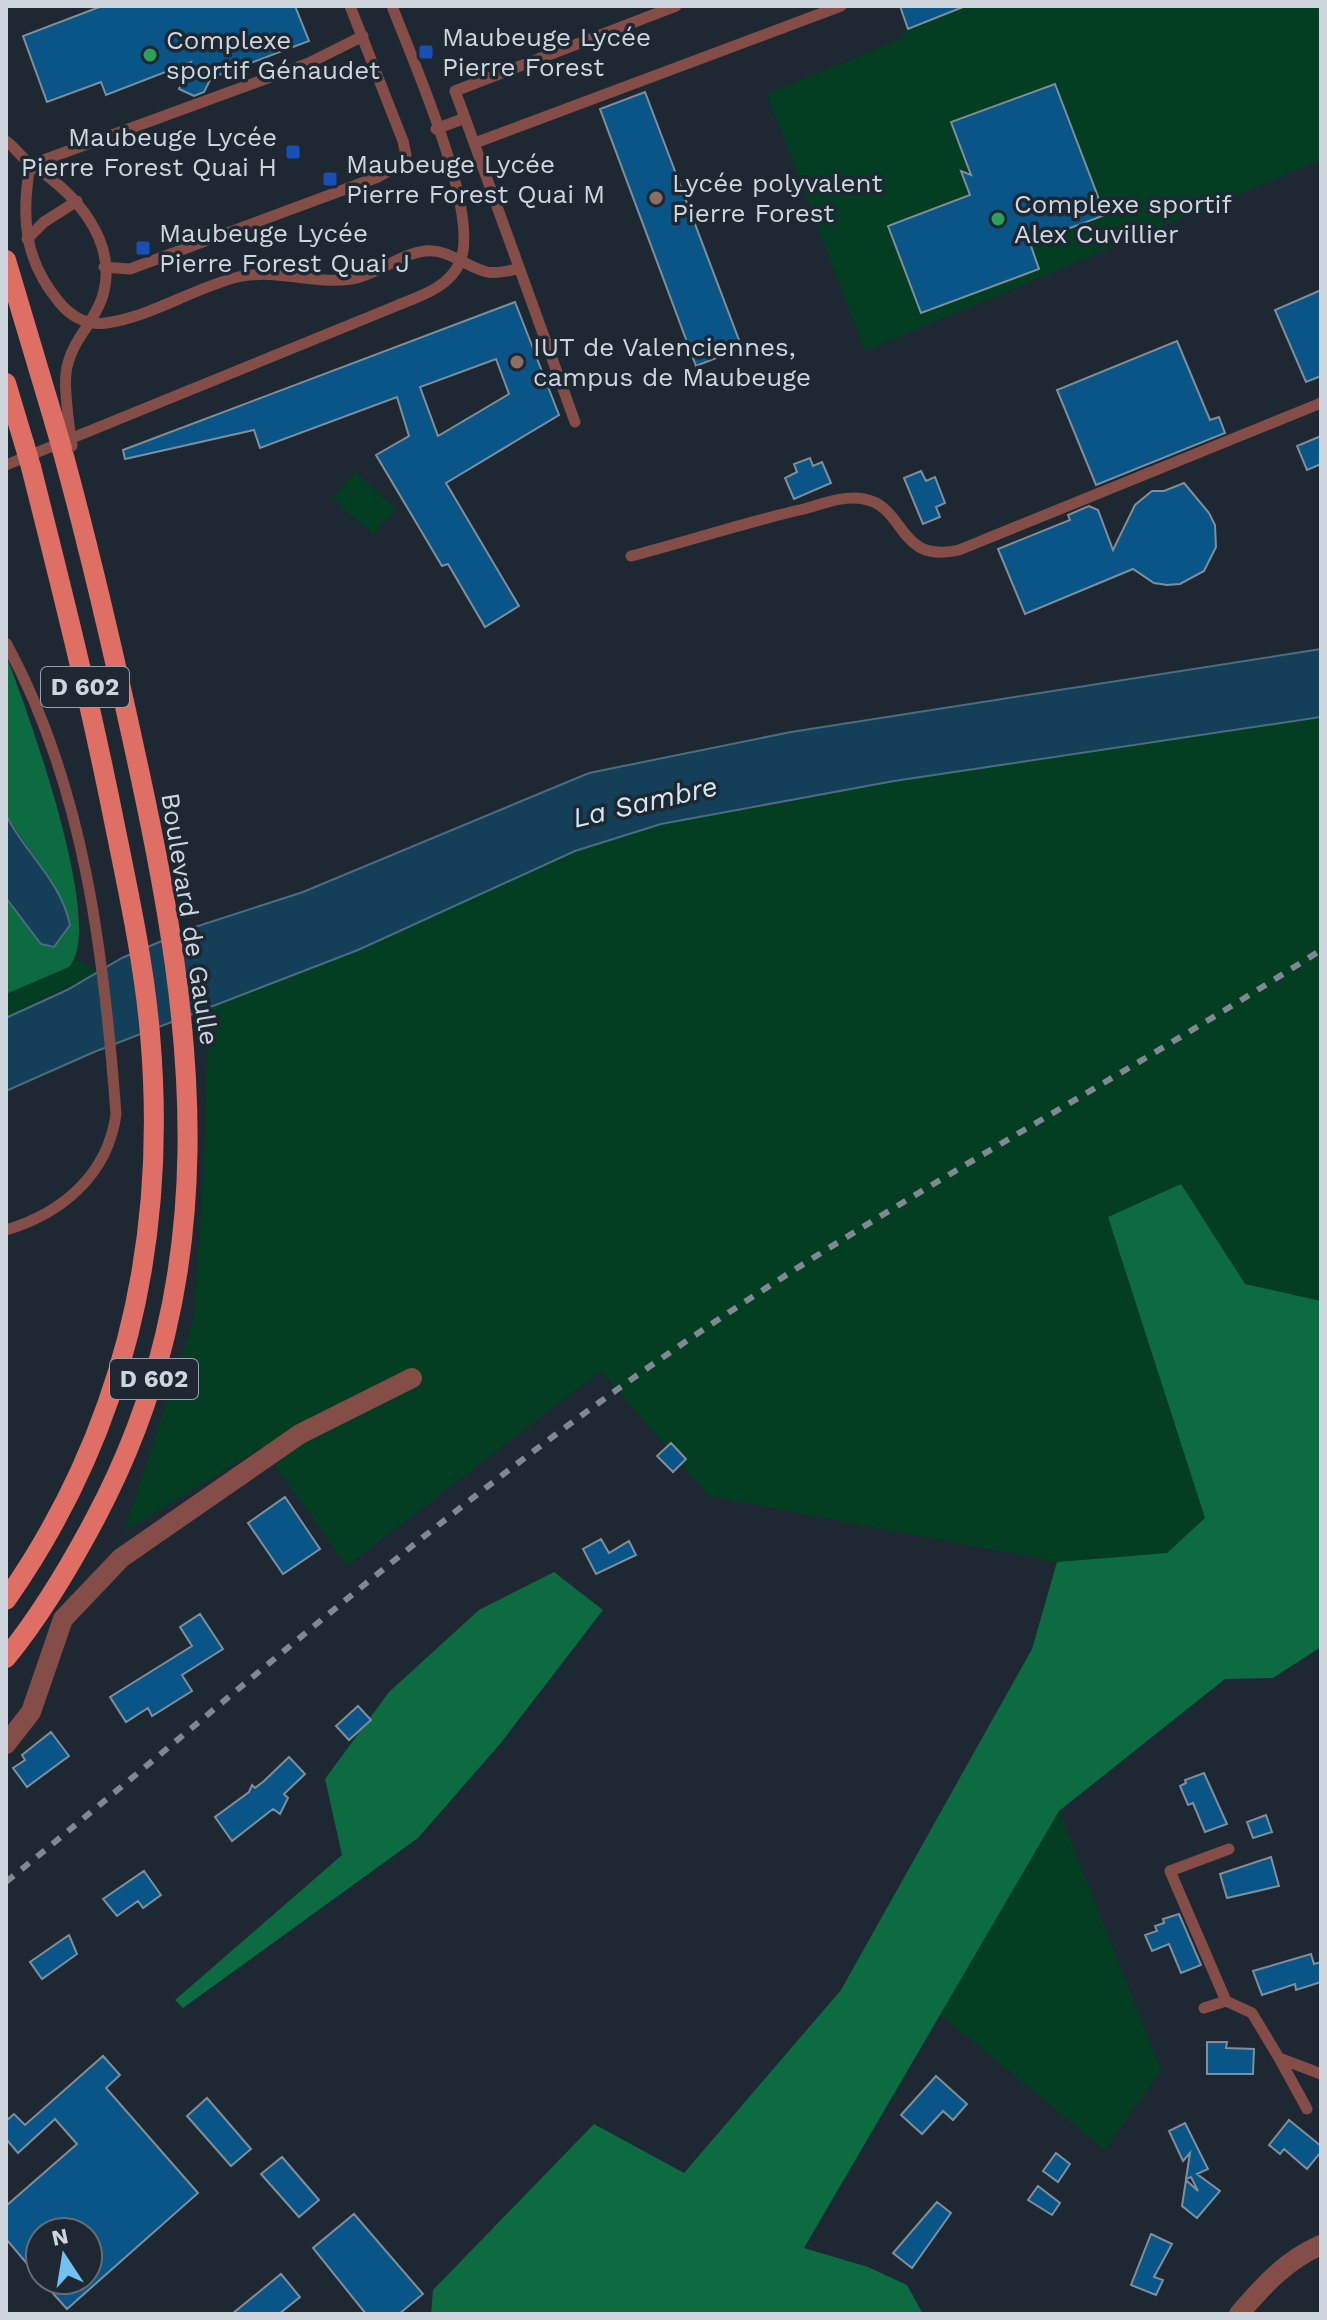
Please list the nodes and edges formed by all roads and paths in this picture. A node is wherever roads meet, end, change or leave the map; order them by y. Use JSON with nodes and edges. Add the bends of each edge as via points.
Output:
{"nodes":[{"id":1,"x":350,"y":6,"type":"edge"},
{"id":2,"x":392,"y":6,"type":"edge"},
{"id":3,"x":676,"y":6,"type":"edge"},
{"id":4,"x":841,"y":6,"type":"edge"},
{"id":5,"x":363,"y":36,"type":"junction"},
{"id":6,"x":465,"y":118,"type":"junction"},
{"id":7,"x":436,"y":129,"type":"junction"},
{"id":8,"x":6,"y":141,"type":"edge"},
{"id":9,"x":475,"y":143,"type":"junction"},
{"id":10,"x":30,"y":165,"type":"junction"},
{"id":11,"x":77,"y":201,"type":"junction"},
{"id":12,"x":27,"y":239,"type":"junction"},
{"id":13,"x":6,"y":260,"type":"edge"},
{"id":14,"x":460,"y":262,"type":"junction"},
{"id":15,"x":104,"y":267,"type":"junction"},
{"id":16,"x":517,"y":269,"type":"junction"},
{"id":17,"x":91,"y":323,"type":"junction"},
{"id":18,"x":6,"y":383,"type":"edge"},
{"id":19,"x":1321,"y":403,"type":"edge"},
{"id":20,"x":61,"y":420,"type":"junction"},
{"id":21,"x":575,"y":422,"type":"dead end"},
{"id":22,"x":6,"y":465,"type":"edge"},
{"id":23,"x":631,"y":556,"type":"dead end"},
{"id":24,"x":6,"y":643,"type":"edge"},
{"id":25,"x":6,"y":1230,"type":"edge"},
{"id":26,"x":412,"y":1378,"type":"dead end"},
{"id":27,"x":6,"y":1600,"type":"edge"},
{"id":28,"x":6,"y":1658,"type":"edge"},
{"id":29,"x":6,"y":1744,"type":"edge"},
{"id":30,"x":1229,"y":1849,"type":"dead end"},
{"id":31,"x":1226,"y":2001,"type":"junction"},
{"id":32,"x":1204,"y":2008,"type":"dead end"},
{"id":33,"x":1279,"y":2058,"type":"junction"},
{"id":34,"x":1321,"y":2074,"type":"edge"},
{"id":35,"x":1307,"y":2109,"type":"dead end"},
{"id":36,"x":1321,"y":2245,"type":"edge"},
{"id":37,"x":1239,"y":2314,"type":"edge"}],
"edges":[{"from":1,"to":5,"type":"lane"},
{"from":2,"to":7,"type":"lane"},
{"from":3,"to":6,"type":"lane","via":[[455,91]]},
{"from":4,"to":9,"type":"lane"},
{"from":5,"to":10,"type":"lane","via":[[309,63]]},
{"from":5,"to":15,"type":"lane","via":[[403,141],[402,164],[130,269]]},
{"from":6,"to":7,"type":"lane"},
{"from":6,"to":9,"type":"lane"},
{"from":7,"to":14,"type":"lane","via":[[464,223]]},
{"from":8,"to":10,"type":"lane"},
{"from":9,"to":16,"type":"lane"},
{"from":10,"to":11,"type":"lane"},
{"from":10,"to":12,"type":"lane","via":[[24,213]]},
{"from":11,"to":12,"type":"lane"},
{"from":11,"to":15,"type":"lane","via":[[96,233]]},
{"from":12,"to":17,"type":"lane","via":[[44,285],[66,310]]},
{"from":13,"to":20,"type":"main road","name":"Boulevard de Gaulle","number":"D 602"},
{"from":14,"to":16,"type":"lane","via":[[490,273]]},
{"from":14,"to":17,"type":"lane","via":[[442,251],[427,250],[356,279],[332,281],[270,271],[235,278],[118,320]]},
{"from":14,"to":22,"type":"lane","via":[[436,289]]},
{"from":15,"to":17,"type":"lane","via":[[103,294]]},
{"from":16,"to":21,"type":"lane"},
{"from":17,"to":20,"type":"lane","via":[[67,366]]},
{"from":18,"to":27,"type":"main road","number":"D 602","bridge":true,"via":[[77,649],[132,909],[153,1070],[148,1231],[131,1336],[98,1434],[74,1485]]},
{"from":19,"to":23,"type":"lane","via":[[949,552],[924,551],[910,543],[878,506],[854,498],[783,512]]},
{"from":20,"to":28,"type":"main road","name":"Boulevard de Gaulle","number":"D 602","bridge":true,"via":[[165,897],[187,1064],[188,1148],[180,1275],[148,1402],[74,1558]]},
{"from":24,"to":25,"type":"lane","via":[[47,729],[66,786],[92,915],[116,1114],[113,1137],[88,1181],[64,1204]]},
{"from":26,"to":29,"type":"street","via":[[300,1434],[121,1558],[63,1619],[31,1712]]},
{"from":30,"to":31,"type":"lane","via":[[1170,1871]]},
{"from":31,"to":32,"type":"lane"},
{"from":31,"to":33,"type":"lane","via":[[1252,2013]]},
{"from":33,"to":34,"type":"lane"},
{"from":33,"to":35,"type":"lane"},
{"from":36,"to":37,"type":"street","via":[[1272,2277]]}]}
